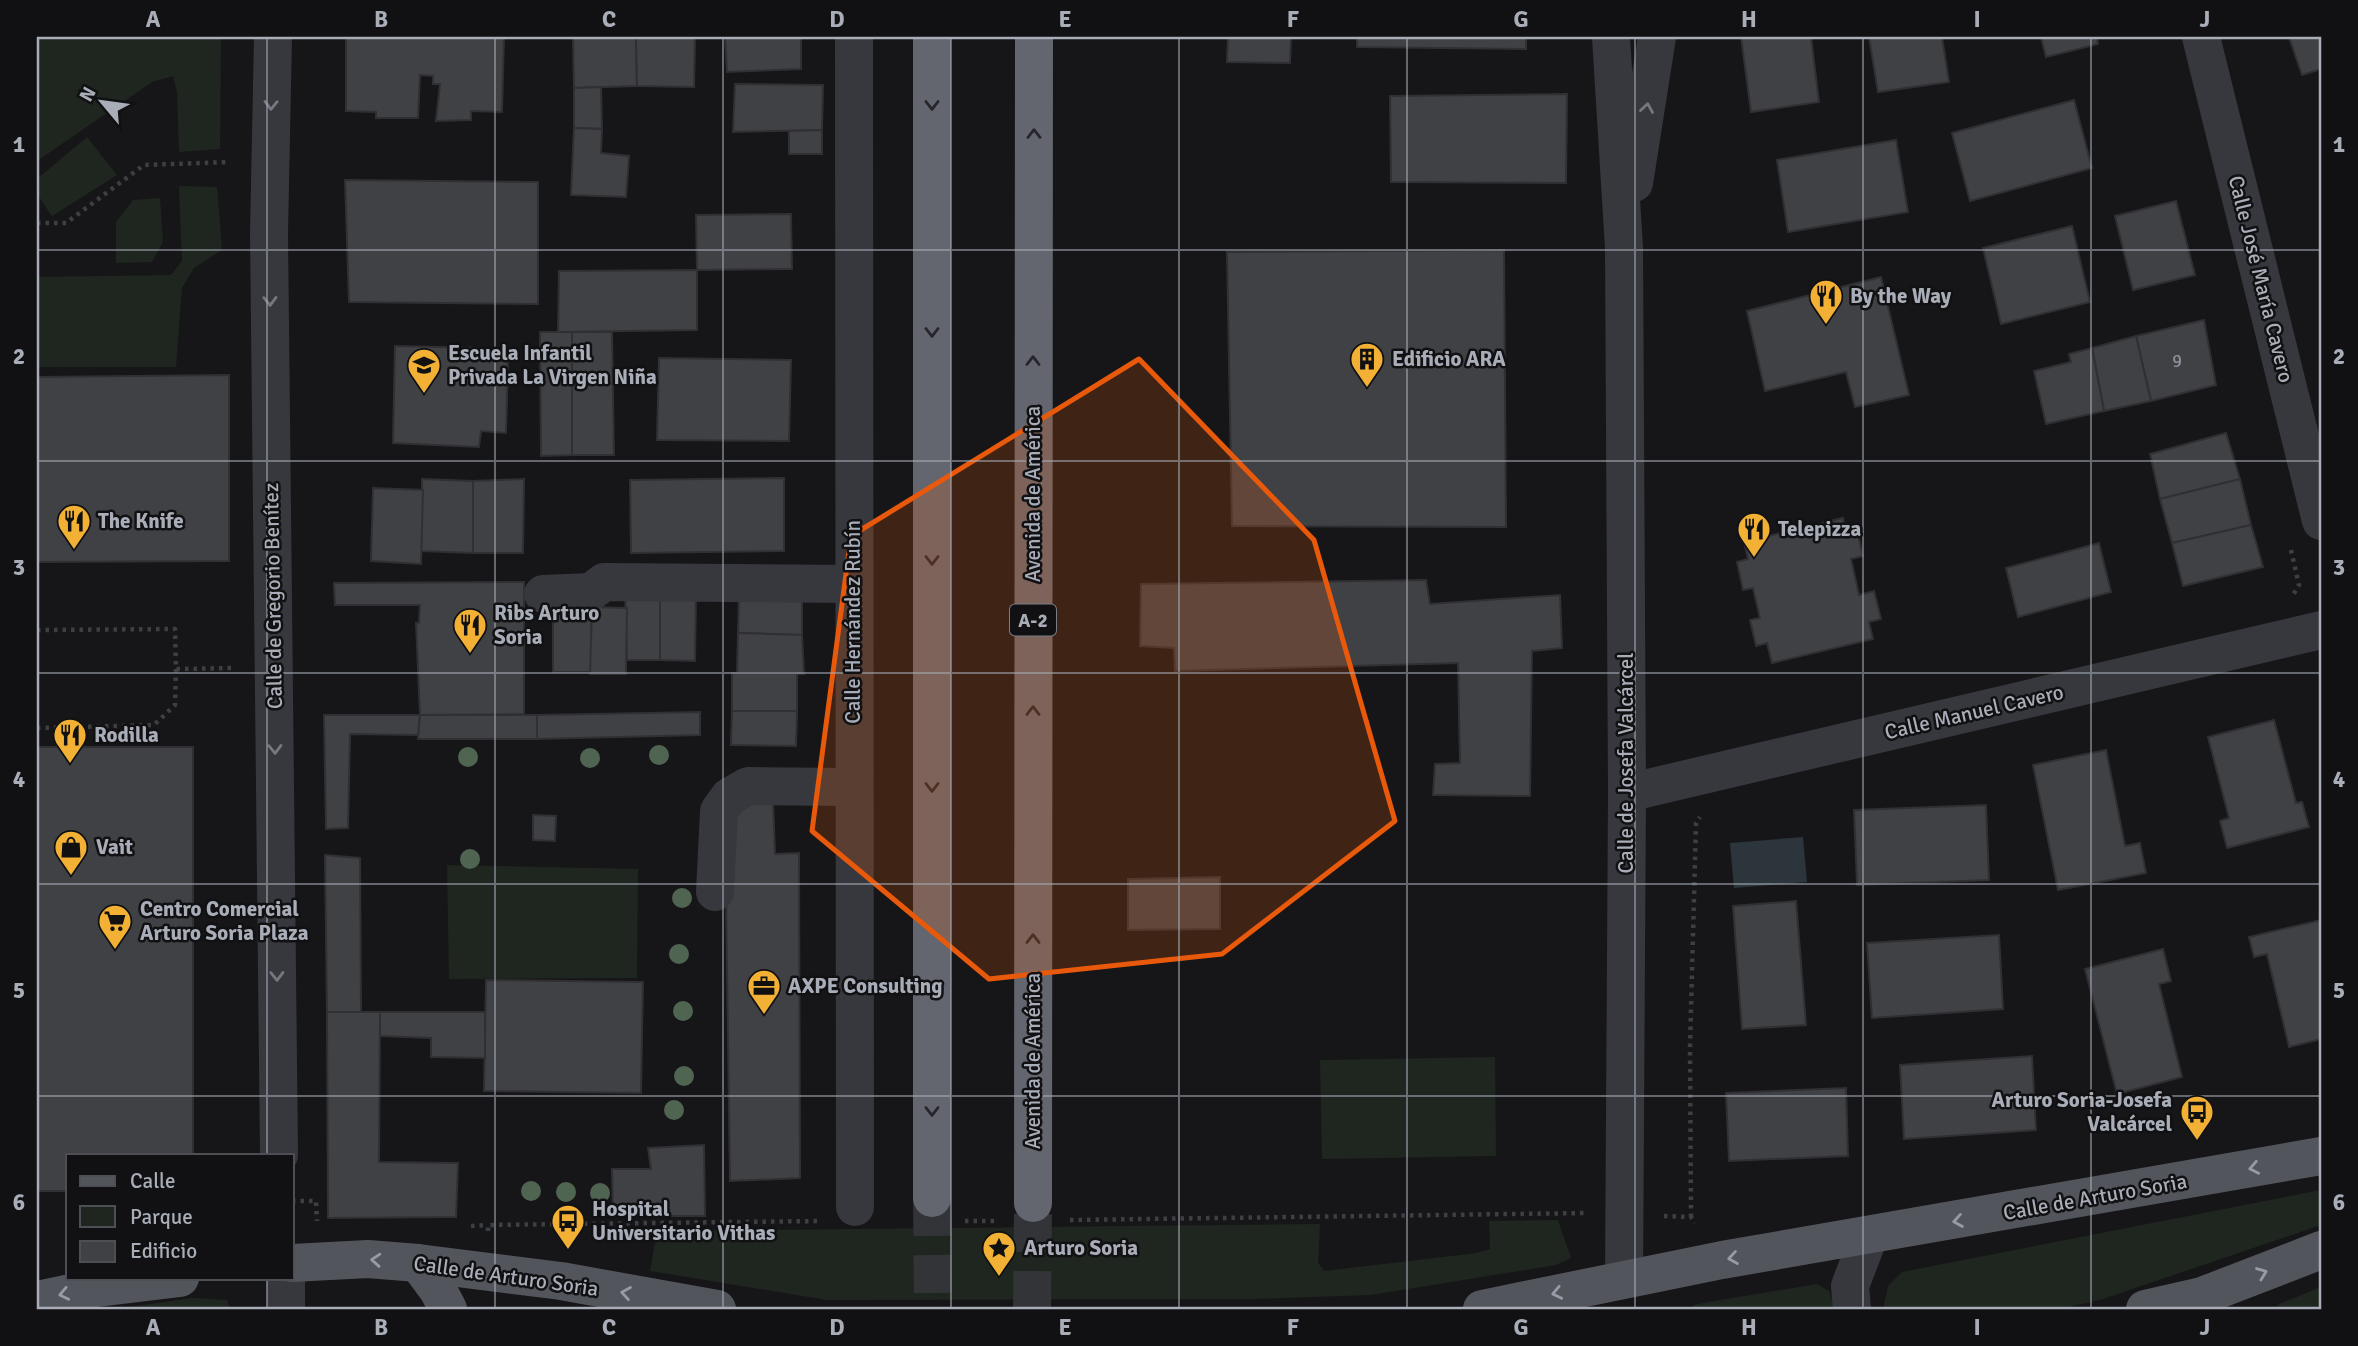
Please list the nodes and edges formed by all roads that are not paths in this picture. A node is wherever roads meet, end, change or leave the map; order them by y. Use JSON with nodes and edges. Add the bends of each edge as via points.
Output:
{"nodes":[{"id":1,"x":273,"y":37,"type":"edge"},
{"id":2,"x":854,"y":37,"type":"edge"},
{"id":3,"x":932,"y":37,"type":"edge"},
{"id":4,"x":1034,"y":37,"type":"edge"},
{"id":5,"x":1611,"y":37,"type":"edge"},
{"id":6,"x":1657,"y":37,"type":"edge"},
{"id":7,"x":2201,"y":37,"type":"edge"},
{"id":8,"x":1624,"y":248,"type":"junction"},
{"id":9,"x":2321,"y":521,"type":"edge"},
{"id":10,"x":853,"y":584,"type":"junction"},
{"id":11,"x":543,"y":594,"type":"dead end"},
{"id":12,"x":2321,"y":631,"type":"edge"},
{"id":13,"x":853,"y":787,"type":"junction"},
{"id":14,"x":1627,"y":793,"type":"junction"},
{"id":15,"x":715,"y":892,"type":"dead end"},
{"id":16,"x":279,"y":1154,"type":"edge"},
{"id":17,"x":2321,"y":1156,"type":"edge"},
{"id":18,"x":932,"y":1198,"type":"tunnel mouth"},
{"id":19,"x":1033,"y":1203,"type":"tunnel mouth"},
{"id":20,"x":855,"y":1207,"type":"dead end"},
{"id":21,"x":1869,"y":1236,"type":"junction"},
{"id":22,"x":2321,"y":1250,"type":"edge"},
{"id":23,"x":294,"y":1263,"type":"edge"},
{"id":24,"x":418,"y":1263,"type":"junction"},
{"id":25,"x":163,"y":1280,"type":"edge"},
{"id":26,"x":286,"y":1280,"type":"edge"},
{"id":27,"x":1626,"y":1294,"type":"edge"},
{"id":28,"x":551,"y":1295,"type":"edge"},
{"id":29,"x":37,"y":1300,"type":"edge"},
{"id":30,"x":2204,"y":1303,"type":"edge"},
{"id":31,"x":286,"y":1309,"type":"edge"},
{"id":32,"x":447,"y":1309,"type":"edge"},
{"id":33,"x":718,"y":1309,"type":"edge"},
{"id":34,"x":1482,"y":1309,"type":"edge"},
{"id":35,"x":1852,"y":1309,"type":"edge"},
{"id":36,"x":2145,"y":1309,"type":"edge"}],
"edges":[{"from":1,"to":16,"type":"street","name":"Calle de Gregorio Benítez","one_way":true,"via":[[269,233]]},
{"from":2,"to":10,"type":"street","name":"Calle Hernández Rubín"},
{"from":3,"to":18,"type":"highway","one_way":true},
{"from":19,"to":4,"type":"highway","name":"Avenida de América","number":"A-2","one_way":true},
{"from":5,"to":8,"type":"street","name":"Calle de Josefa Valcárcel"},
{"from":8,"to":6,"type":"street","name":"Calle de Josefa Valcárcel","one_way":true},
{"from":7,"to":9,"type":"street","name":"Calle José María Cavero"},
{"from":8,"to":14,"type":"street","name":"Calle de Josefa Valcárcel"},
{"from":10,"to":11,"type":"street","via":[[604,582],[591,592]]},
{"from":10,"to":13,"type":"street","name":"Calle Hernández Rubín"},
{"from":12,"to":14,"type":"street","name":"Calle Manuel Cavero"},
{"from":13,"to":15,"type":"street","via":[[748,786],[729,797],[719,811]]},
{"from":13,"to":20,"type":"street","name":"Calle Hernández Rubín"},
{"from":14,"to":27,"type":"street","name":"Calle de Josefa Valcárcel"},
{"from":17,"to":21,"type":"main road","name":"Calle de Arturo Soria","one_way":true},
{"from":21,"to":27,"type":"main road","name":"Calle de Arturo Soria","one_way":true},
{"from":21,"to":35,"type":"street","via":[[1850,1286]]},
{"from":30,"to":22,"type":"main road","one_way":true},
{"from":24,"to":23,"type":"main road","name":"Calle de Arturo Soria","one_way":true,"via":[[368,1259]]},
{"from":24,"to":28,"type":"main road","name":"Calle de Arturo Soria"},
{"from":24,"to":32,"type":"main road"},
{"from":25,"to":29,"type":"main road","one_way":true},
{"from":26,"to":31,"type":"street"},
{"from":27,"to":34,"type":"main road","name":"Calle de Arturo Soria","one_way":true},
{"from":33,"to":28,"type":"main road","name":"Calle de Arturo Soria","one_way":true},
{"from":30,"to":36,"type":"main road"}]}
